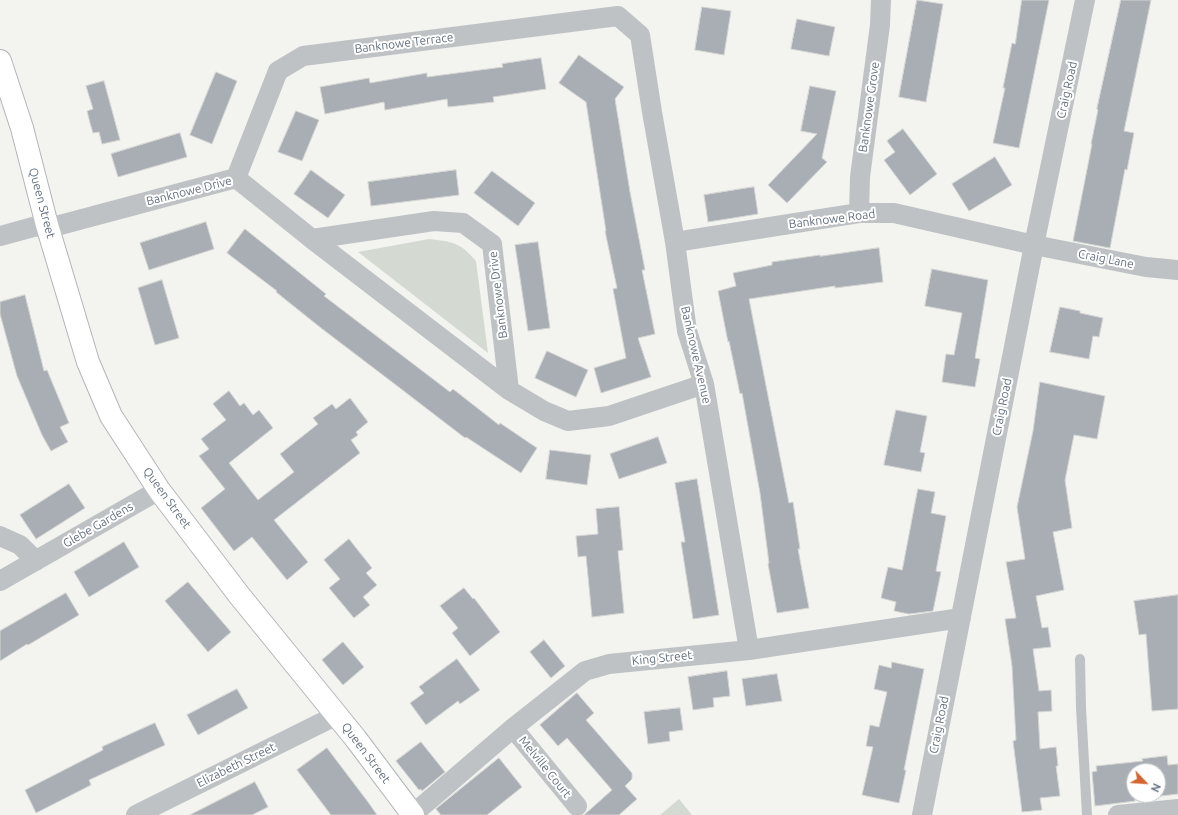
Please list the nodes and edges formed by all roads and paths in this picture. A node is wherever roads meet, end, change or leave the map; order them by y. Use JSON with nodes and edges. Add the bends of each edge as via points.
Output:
{"nodes":[{"id":1,"x":881,"y":0,"type":"edge"},
{"id":2,"x":1085,"y":0,"type":"edge"},
{"id":3,"x":640,"y":35,"type":"joint"},
{"id":4,"x":0,"y":61,"type":"edge"},
{"id":5,"x":236,"y":178,"type":"junction"},
{"id":6,"x":859,"y":213,"type":"junction"},
{"id":7,"x":47,"y":226,"type":"junction"},
{"id":8,"x":0,"y":236,"type":"edge"},
{"id":9,"x":312,"y":239,"type":"junction"},
{"id":10,"x":674,"y":242,"type":"junction"},
{"id":11,"x":1034,"y":245,"type":"junction"},
{"id":12,"x":1178,"y":270,"type":"edge"},
{"id":13,"x":704,"y":384,"type":"junction"},
{"id":14,"x":509,"y":390,"type":"junction"},
{"id":15,"x":159,"y":490,"type":"junction"},
{"id":16,"x":0,"y":536,"type":"edge"},
{"id":17,"x":36,"y":561,"type":"junction"},
{"id":18,"x":0,"y":581,"type":"edge"},
{"id":19,"x":961,"y":618,"type":"junction"},
{"id":20,"x":749,"y":650,"type":"junction"},
{"id":21,"x":1080,"y":659,"type":"dead end"},
{"id":22,"x":337,"y":715,"type":"junction"},
{"id":23,"x":513,"y":728,"type":"junction"},
{"id":24,"x":577,"y":806,"type":"dead end"},
{"id":25,"x":163,"y":809,"type":"edge"},
{"id":26,"x":1178,"y":809,"type":"edge"},
{"id":27,"x":136,"y":815,"type":"edge"},
{"id":28,"x":413,"y":815,"type":"edge"},
{"id":29,"x":922,"y":815,"type":"edge"},
{"id":30,"x":1087,"y":815,"type":"edge"},
{"id":31,"x":1118,"y":815,"type":"edge"}],
"edges":[{"from":1,"to":6,"type":"street","name":"Banknowe Grove","via":[[860,176]]},
{"from":2,"to":11,"type":"street","name":"Craig Road"},
{"from":3,"to":5,"type":"street","name":"Banknowe Terrace","via":[[618,16],[303,56],[278,71]]},
{"from":3,"to":10,"type":"street","name":"Banknowe Avenue"},
{"from":4,"to":7,"type":"main road","name":"Queen Street","via":[[22,128]]},
{"from":5,"to":7,"type":"street","name":"Banknowe Drive","via":[[60,225]]},
{"from":5,"to":9,"type":"street","name":"Banknowe Drive"},
{"from":6,"to":10,"type":"street","name":"Banknowe Road"},
{"from":6,"to":11,"type":"street","name":"Banknowe Road","via":[[894,213]]},
{"from":7,"to":8,"type":"street","name":"Banknowe Drive"},
{"from":7,"to":15,"type":"main road","name":"Queen Street","via":[[88,362],[111,416]]},
{"from":9,"to":14,"type":"street","name":"Banknowe Drive"},
{"from":9,"to":14,"type":"street","name":"Banknowe Drive","via":[[434,221],[463,223],[492,244]]},
{"from":10,"to":13,"type":"street","name":"Banknowe Avenue","via":[[688,331]]},
{"from":11,"to":12,"type":"street","name":"Craig Lane","via":[[1146,267]]},
{"from":11,"to":19,"type":"street","name":"Craig Road"},
{"from":13,"to":14,"type":"street","name":"Banknowe Drive","via":[[609,416],[568,421],[544,411]]},
{"from":13,"to":20,"type":"street","name":"Banknowe Avenue"},
{"from":15,"to":17,"type":"street","name":"Glebe Gardens"},
{"from":15,"to":22,"type":"main road","name":"Queen Street","via":[[239,595]]},
{"from":16,"to":17,"type":"street","via":[[20,545]]},
{"from":17,"to":18,"type":"street","name":"Glebe Gardens"},
{"from":19,"to":20,"type":"street","name":"King Street"},
{"from":19,"to":29,"type":"street","name":"Craig Road"},
{"from":20,"to":23,"type":"street","name":"King Street","via":[[609,664],[585,671]]},
{"from":21,"to":30,"type":"lane"},
{"from":22,"to":25,"type":"street","name":"Elizabeth Street"},
{"from":22,"to":28,"type":"main road","name":"Queen Street"},
{"from":23,"to":24,"type":"street","name":"Melville Court"},
{"from":23,"to":28,"type":"street","name":"King Street"},
{"from":25,"to":27,"type":"street","name":"Elizabeth Street"},
{"from":26,"to":31,"type":"street"}]}
